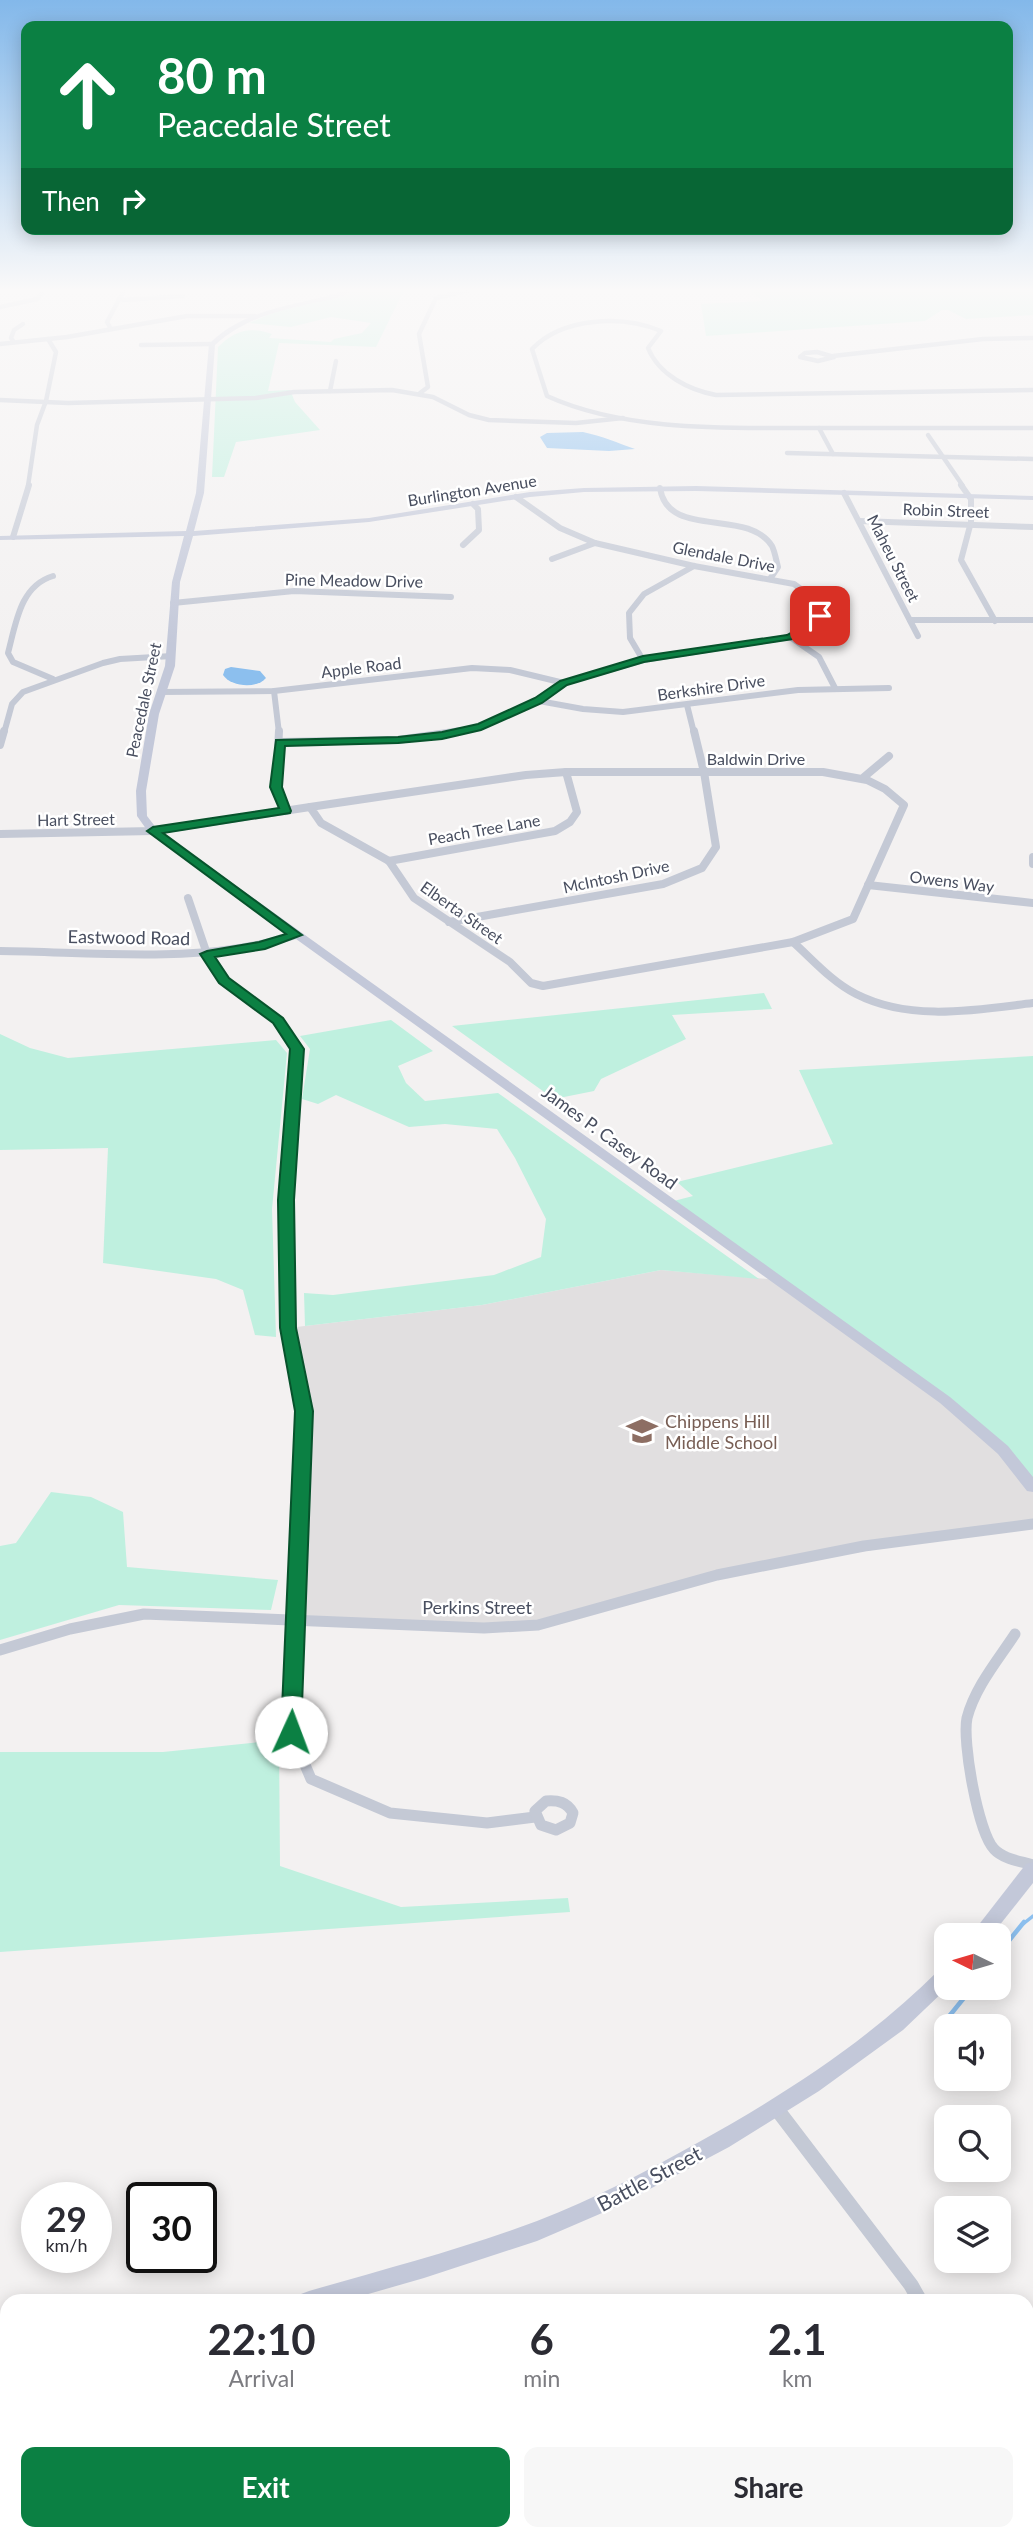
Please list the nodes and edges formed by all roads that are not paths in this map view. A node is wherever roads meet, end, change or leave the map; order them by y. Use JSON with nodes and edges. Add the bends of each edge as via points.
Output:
{"nodes":[{"id":1,"x":43,"y":409,"type":"edge"},
{"id":2,"x":205,"y":409,"type":"edge"},
{"id":3,"x":455,"y":409,"type":"edge"},
{"id":4,"x":580,"y":409,"type":"edge"},
{"id":5,"x":627,"y":416,"type":"junction"},
{"id":6,"x":901,"y":427,"type":"junction"},
{"id":7,"x":819,"y":428,"type":"junction"},
{"id":8,"x":946,"y":428,"type":"junction"},
{"id":9,"x":1033,"y":428,"type":"edge"},
{"id":10,"x":928,"y":435,"type":"junction"},
{"id":11,"x":788,"y":453,"type":"dead end"},
{"id":12,"x":833,"y":454,"type":"junction"},
{"id":13,"x":943,"y":458,"type":"junction"},
{"id":14,"x":1033,"y":458,"type":"edge"},
{"id":15,"x":660,"y":488,"type":"junction"},
{"id":16,"x":844,"y":493,"type":"junction"},
{"id":17,"x":516,"y":497,"type":"junction"},
{"id":18,"x":970,"y":497,"type":"junction"},
{"id":19,"x":1033,"y":498,"type":"edge"},
{"id":20,"x":473,"y":504,"type":"junction"},
{"id":21,"x":859,"y":521,"type":"junction"},
{"id":22,"x":970,"y":524,"type":"junction"},
{"id":23,"x":1032,"y":528,"type":"edge"},
{"id":24,"x":188,"y":532,"type":"junction"},
{"id":25,"x":13,"y":537,"type":"junction"},
{"id":26,"x":0,"y":538,"type":"edge"},
{"id":27,"x":595,"y":543,"type":"junction"},
{"id":28,"x":463,"y":545,"type":"dead end"},
{"id":29,"x":552,"y":559,"type":"dead end"},
{"id":30,"x":694,"y":566,"type":"junction"},
{"id":31,"x":53,"y":576,"type":"dead end"},
{"id":32,"x":770,"y":579,"type":"junction"},
{"id":33,"x":451,"y":597,"type":"dead end"},
{"id":34,"x":173,"y":603,"type":"junction"},
{"id":35,"x":910,"y":620,"type":"junction"},
{"id":36,"x":1033,"y":620,"type":"edge"},
{"id":37,"x":995,"y":621,"type":"junction"},
{"id":38,"x":918,"y":636,"type":"dead end"},
{"id":39,"x":790,"y":637,"type":"junction"},
{"id":40,"x":172,"y":656,"type":"junction"},
{"id":41,"x":643,"y":660,"type":"junction"},
{"id":42,"x":53,"y":679,"type":"junction"},
{"id":43,"x":564,"y":683,"type":"junction"},
{"id":44,"x":835,"y":688,"type":"junction"},
{"id":45,"x":889,"y":688,"type":"dead end"},
{"id":46,"x":274,"y":691,"type":"junction"},
{"id":47,"x":160,"y":692,"type":"junction"},
{"id":48,"x":539,"y":701,"type":"junction"},
{"id":49,"x":687,"y":705,"type":"junction"},
{"id":50,"x":280,"y":743,"type":"junction"},
{"id":51,"x":0,"y":745,"type":"edge"},
{"id":52,"x":888,"y":756,"type":"dead end"},
{"id":53,"x":566,"y":772,"type":"junction"},
{"id":54,"x":704,"y":772,"type":"junction"},
{"id":55,"x":864,"y":777,"type":"junction"},
{"id":56,"x":310,"y":807,"type":"junction"},
{"id":57,"x":286,"y":811,"type":"junction"},
{"id":58,"x":153,"y":831,"type":"junction"},
{"id":59,"x":0,"y":834,"type":"edge"},
{"id":60,"x":1033,"y":857,"type":"edge"},
{"id":61,"x":389,"y":861,"type":"junction"},
{"id":62,"x":1033,"y":864,"type":"edge"},
{"id":63,"x":868,"y":885,"type":"junction"},
{"id":64,"x":188,"y":898,"type":"dead end"},
{"id":65,"x":1033,"y":903,"type":"edge"},
{"id":66,"x":449,"y":922,"type":"junction"},
{"id":67,"x":296,"y":935,"type":"junction"},
{"id":68,"x":793,"y":942,"type":"junction"},
{"id":69,"x":0,"y":951,"type":"edge"},
{"id":70,"x":207,"y":954,"type":"junction"},
{"id":71,"x":537,"y":986,"type":"joint"},
{"id":72,"x":1033,"y":1003,"type":"edge"},
{"id":73,"x":1033,"y":1487,"type":"edge"},
{"id":74,"x":1033,"y":1524,"type":"edge"},
{"id":75,"x":295,"y":1620,"type":"junction"},
{"id":76,"x":1015,"y":1634,"type":"dead end"},
{"id":77,"x":0,"y":1650,"type":"edge"},
{"id":78,"x":535,"y":1817,"type":"dead end"},
{"id":79,"x":1033,"y":1867,"type":"edge"},
{"id":80,"x":989,"y":1923,"type":"edge"},
{"id":81,"x":934,"y":1988,"type":"edge"},
{"id":82,"x":776,"y":2108,"type":"junction"},
{"id":83,"x":333,"y":2294,"type":"edge"},
{"id":84,"x":916,"y":2294,"type":"edge"}],
"edges":[{"from":1,"to":25,"type":"street","via":[[31,478]]},
{"from":2,"to":24,"type":"main road","name":"Peacedale Street","via":[[200,493]]},
{"from":3,"to":5,"type":"street","via":[[489,420],[596,422]]},
{"from":4,"to":5,"type":"street"},
{"from":5,"to":7,"type":"street","via":[[705,427]]},
{"from":6,"to":7,"type":"street"},
{"from":6,"to":8,"type":"street"},
{"from":6,"to":10,"type":"street"},
{"from":7,"to":12,"type":"street"},
{"from":8,"to":9,"type":"street"},
{"from":8,"to":10,"type":"street"},
{"from":10,"to":13,"type":"street"},
{"from":11,"to":12,"type":"street"},
{"from":12,"to":13,"type":"street"},
{"from":13,"to":14,"type":"street"},
{"from":13,"to":18,"type":"street"},
{"from":15,"to":16,"type":"main road","name":"Burlington Avenue"},
{"from":15,"to":17,"type":"main road","name":"Burlington Avenue"},
{"from":15,"to":32,"type":"street","via":[[663,503],[673,512],[739,527],[771,544],[778,567]]},
{"from":16,"to":18,"type":"main road","name":"Burlington Avenue"},
{"from":16,"to":21,"type":"street","name":"Maheu Street"},
{"from":17,"to":20,"type":"main road","name":"Burlington Avenue"},
{"from":17,"to":27,"type":"street","name":"Glendale Drive","via":[[560,528]]},
{"from":18,"to":19,"type":"main road","name":"Burlington Avenue"},
{"from":18,"to":22,"type":"street"},
{"from":20,"to":24,"type":"main road","name":"Burlington Avenue","via":[[361,521]]},
{"from":20,"to":28,"type":"street","via":[[478,509],[480,530]]},
{"from":21,"to":22,"type":"street","name":"Robin Street"},
{"from":21,"to":35,"type":"street","name":"Maheu Street"},
{"from":22,"to":23,"type":"street","name":"Robin Street"},
{"from":22,"to":37,"type":"street","via":[[962,565]]},
{"from":24,"to":25,"type":"main road","name":"Burlington Avenue"},
{"from":24,"to":34,"type":"main road","name":"Peacedale Street"},
{"from":25,"to":26,"type":"main road","name":"Burlington Avenue"},
{"from":27,"to":29,"type":"street"},
{"from":27,"to":30,"type":"street","name":"Glendale Drive"},
{"from":30,"to":32,"type":"street","name":"Glendale Drive"},
{"from":30,"to":41,"type":"street","via":[[644,594],[629,613],[630,639]]},
{"from":31,"to":42,"type":"street","via":[[41,580],[23,600],[8,653],[13,662]]},
{"from":32,"to":39,"type":"street","name":"Glendale Drive","via":[[794,584],[812,597],[820,610],[816,623]]},
{"from":33,"to":34,"type":"street","name":"Pine Meadow Drive","via":[[293,591]]},
{"from":34,"to":40,"type":"main road","name":"Peacedale Street"},
{"from":35,"to":37,"type":"street"},
{"from":35,"to":38,"type":"street","name":"Maheu Street"},
{"from":36,"to":37,"type":"street"},
{"from":39,"to":41,"type":"street","name":"Glendale Drive"},
{"from":39,"to":44,"type":"street","via":[[810,647],[828,667]]},
{"from":40,"to":42,"type":"street","via":[[120,659]]},
{"from":40,"to":47,"type":"main road","name":"Peacedale Street"},
{"from":41,"to":43,"type":"street","name":"Glendale Drive"},
{"from":42,"to":51,"type":"street","via":[[23,692],[12,704]]},
{"from":43,"to":46,"type":"street","name":"Apple Road","via":[[510,670],[472,668]]},
{"from":43,"to":48,"type":"street","name":"Glendale Drive"},
{"from":44,"to":45,"type":"street","name":"Berkshire Drive"},
{"from":44,"to":49,"type":"street","name":"Berkshire Drive"},
{"from":46,"to":47,"type":"street","name":"Apple Road"},
{"from":46,"to":50,"type":"street"},
{"from":47,"to":58,"type":"main road","name":"Peacedale Street","via":[[141,791],[142,816]]},
{"from":48,"to":49,"type":"street","name":"Berkshire Drive","via":[[623,712]]},
{"from":48,"to":50,"type":"street","name":"Glendale Drive","via":[[481,727],[442,735]]},
{"from":49,"to":54,"type":"street","name":"McIntosh Drive"},
{"from":50,"to":57,"type":"street","via":[[276,787]]},
{"from":52,"to":55,"type":"street"},
{"from":53,"to":54,"type":"street","name":"Baldwin Drive"},
{"from":53,"to":56,"type":"street","name":"Baldwin Drive"},
{"from":53,"to":61,"type":"street","name":"Peach Tree Lane","via":[[577,812],[555,831]]},
{"from":54,"to":55,"type":"street","name":"Baldwin Drive","via":[[823,772]]},
{"from":54,"to":66,"type":"street","name":"McIntosh Drive","via":[[716,847],[702,869],[663,884]]},
{"from":55,"to":63,"type":"street","name":"Baldwin Drive","via":[[890,790],[904,805]]},
{"from":56,"to":57,"type":"street","name":"Baldwin Drive"},
{"from":56,"to":61,"type":"street","name":"Elberta Street","via":[[321,823]]},
{"from":57,"to":58,"type":"street","name":"Baldwin Drive"},
{"from":58,"to":59,"type":"street","name":"Hart Street"},
{"from":58,"to":67,"type":"main road","name":"James P. Casey Road"},
{"from":60,"to":62,"type":"street"},
{"from":61,"to":66,"type":"street","name":"Elberta Street","via":[[414,898]]},
{"from":63,"to":65,"type":"street","name":"Owens Way"},
{"from":63,"to":68,"type":"street","name":"Baldwin Drive","via":[[853,919]]},
{"from":64,"to":70,"type":"street"},
{"from":66,"to":71,"type":"street","name":"Elberta Street","via":[[510,962]]},
{"from":67,"to":70,"type":"street","name":"Eastwood Road"},
{"from":67,"to":73,"type":"main road","name":"James P. Casey Road","via":[[945,1399],[1003,1450]]},
{"from":68,"to":71,"type":"street","name":"Baldwin Drive"},
{"from":68,"to":72,"type":"street","via":[[837,982],[858,995],[892,1006],[934,1013]]},
{"from":69,"to":70,"type":"street","name":"Eastwood Road"},
{"from":70,"to":75,"type":"street","via":[[224,980],[278,1021],[297,1049],[286,1200],[288,1328],[304,1411]]},
{"from":74,"to":75,"type":"street","name":"Perkins Street","via":[[864,1546],[717,1575],[538,1625],[484,1628]]},
{"from":75,"to":77,"type":"street","name":"Perkins Street","via":[[144,1614]]},
{"from":75,"to":78,"type":"street","via":[[291,1732],[311,1779],[390,1813],[487,1823]]},
{"from":76,"to":79,"type":"street","via":[[966,1720],[967,1755],[991,1846],[1001,1856]]},
{"from":79,"to":80,"type":"main road"},
{"from":81,"to":82,"type":"main road","name":"Battle Street","via":[[869,2048]]},
{"from":82,"to":83,"type":"main road","name":"Battle Street","via":[[584,2212],[475,2252]]},
{"from":82,"to":84,"type":"street"}]}
